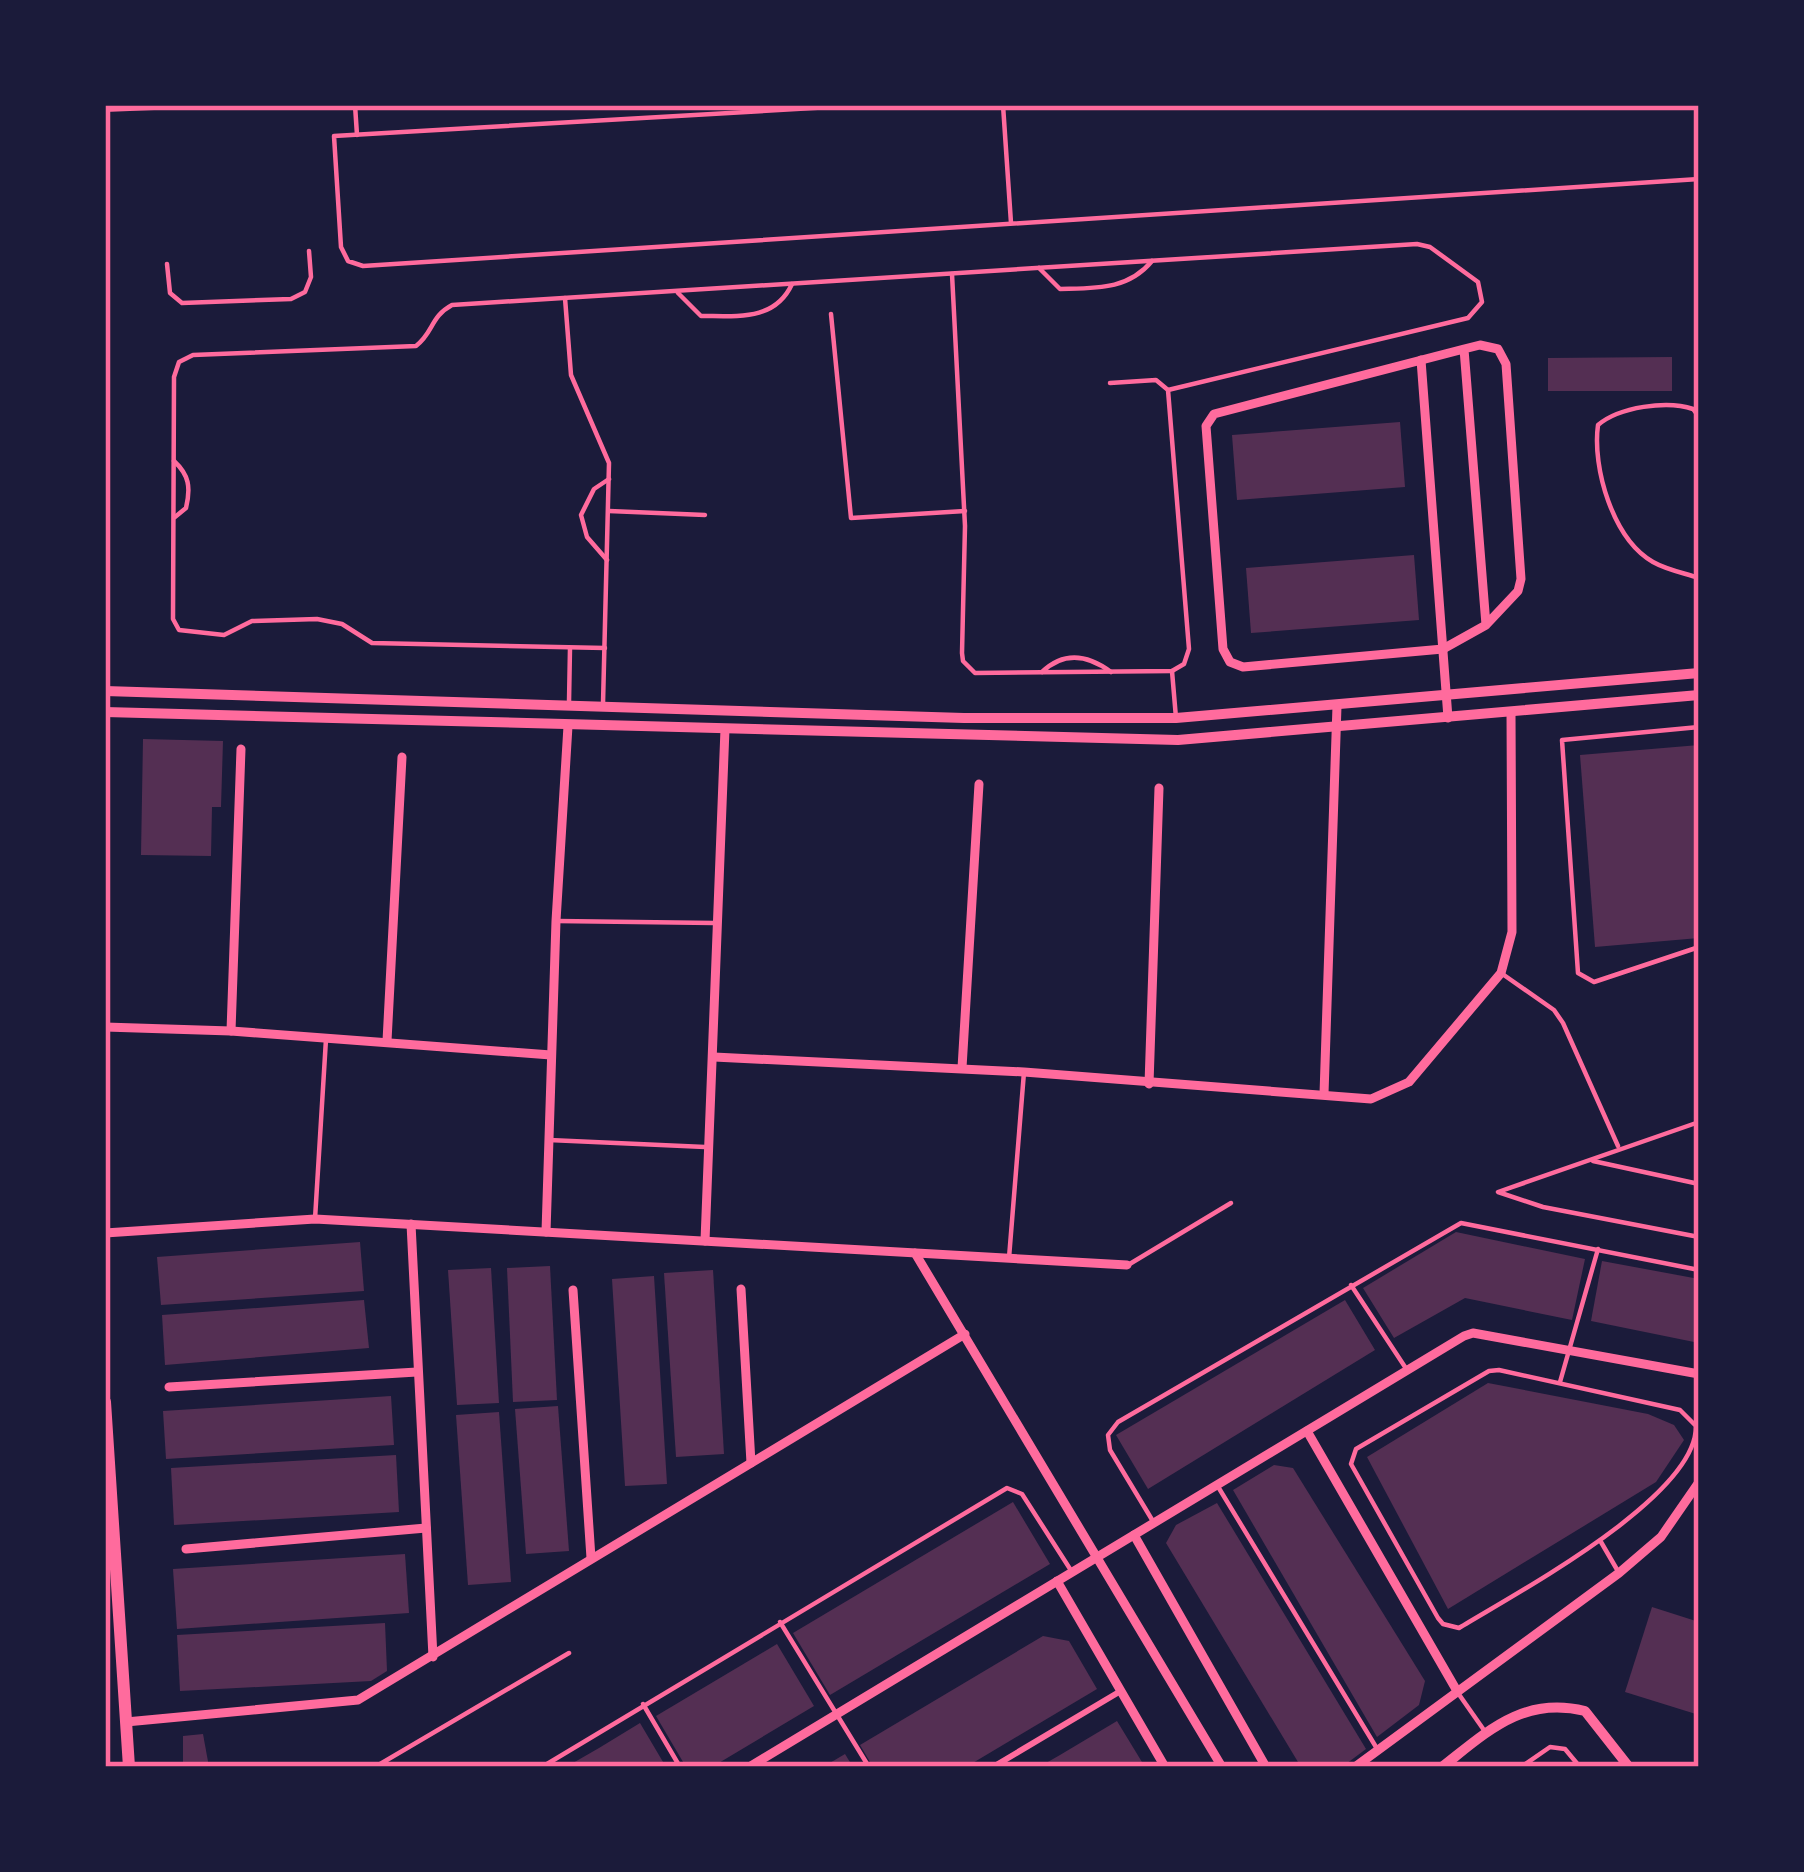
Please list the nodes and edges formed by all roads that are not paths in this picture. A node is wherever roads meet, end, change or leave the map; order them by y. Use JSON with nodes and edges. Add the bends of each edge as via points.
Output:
{"nodes":[{"id":1,"x":154,"y":105,"type":"edge"},
{"id":2,"x":355,"y":105,"type":"edge"},
{"id":3,"x":865,"y":105,"type":"edge"},
{"id":4,"x":1003,"y":105,"type":"edge"},
{"id":5,"x":105,"y":107,"type":"edge"},
{"id":6,"x":357,"y":135,"type":"junction"},
{"id":7,"x":1699,"y":178,"type":"edge"},
{"id":8,"x":1011,"y":223,"type":"junction"},
{"id":9,"x":309,"y":251,"type":"dead end"},
{"id":10,"x":1152,"y":261,"type":"junction"},
{"id":11,"x":167,"y":264,"type":"dead end"},
{"id":12,"x":1039,"y":268,"type":"junction"},
{"id":13,"x":952,"y":274,"type":"junction"},
{"id":14,"x":792,"y":284,"type":"junction"},
{"id":15,"x":678,"y":292,"type":"junction"},
{"id":16,"x":565,"y":298,"type":"junction"},
{"id":17,"x":831,"y":314,"type":"dead end"},
{"id":18,"x":1464,"y":349,"type":"junction"},
{"id":19,"x":1420,"y":361,"type":"junction"},
{"id":20,"x":1110,"y":383,"type":"dead end"},
{"id":21,"x":1168,"y":390,"type":"junction"},
{"id":22,"x":1699,"y":417,"type":"edge"},
{"id":23,"x":174,"y":461,"type":"junction"},
{"id":24,"x":609,"y":479,"type":"junction"},
{"id":25,"x":608,"y":511,"type":"junction"},
{"id":26,"x":964,"y":511,"type":"junction"},
{"id":27,"x":705,"y":515,"type":"dead end"},
{"id":28,"x":173,"y":518,"type":"junction"},
{"id":29,"x":607,"y":560,"type":"junction"},
{"id":30,"x":1699,"y":578,"type":"edge"},
{"id":31,"x":1486,"y":625,"type":"junction"},
{"id":32,"x":570,"y":648,"type":"junction"},
{"id":33,"x":605,"y":648,"type":"junction"},
{"id":34,"x":1442,"y":649,"type":"junction"},
{"id":35,"x":1172,"y":671,"type":"junction"},
{"id":36,"x":1112,"y":672,"type":"junction"},
{"id":37,"x":1041,"y":673,"type":"junction"},
{"id":38,"x":1699,"y":673,"type":"edge"},
{"id":39,"x":105,"y":691,"type":"edge"},
{"id":40,"x":1699,"y":695,"type":"edge"},
{"id":41,"x":1446,"y":697,"type":"junction"},
{"id":42,"x":569,"y":704,"type":"junction"},
{"id":43,"x":603,"y":706,"type":"junction"},
{"id":44,"x":1337,"y":706,"type":"junction"},
{"id":45,"x":105,"y":712,"type":"edge"},
{"id":46,"x":1511,"y":712,"type":"junction"},
{"id":47,"x":1176,"y":718,"type":"junction"},
{"id":48,"x":1448,"y":718,"type":"junction"},
{"id":49,"x":568,"y":726,"type":"junction"},
{"id":50,"x":602,"y":727,"type":"junction"},
{"id":51,"x":1338,"y":728,"type":"junction"},
{"id":52,"x":1699,"y":728,"type":"edge"},
{"id":53,"x":725,"y":730,"type":"junction"},
{"id":54,"x":1178,"y":740,"type":"junction"},
{"id":55,"x":242,"y":749,"type":"dead end"},
{"id":56,"x":402,"y":758,"type":"dead end"},
{"id":57,"x":980,"y":784,"type":"dead end"},
{"id":58,"x":1159,"y":788,"type":"dead end"},
{"id":59,"x":556,"y":921,"type":"junction"},
{"id":60,"x":720,"y":923,"type":"junction"},
{"id":61,"x":1699,"y":947,"type":"edge"},
{"id":62,"x":1501,"y":973,"type":"junction"},
{"id":63,"x":105,"y":1027,"type":"edge"},
{"id":64,"x":231,"y":1030,"type":"junction"},
{"id":65,"x":326,"y":1038,"type":"junction"},
{"id":66,"x":387,"y":1041,"type":"junction"},
{"id":67,"x":550,"y":1055,"type":"junction"},
{"id":68,"x":714,"y":1057,"type":"junction"},
{"id":69,"x":962,"y":1069,"type":"junction"},
{"id":70,"x":1024,"y":1072,"type":"junction"},
{"id":71,"x":1149,"y":1084,"type":"junction"},
{"id":72,"x":1324,"y":1094,"type":"junction"},
{"id":73,"x":1699,"y":1122,"type":"edge"},
{"id":74,"x":549,"y":1140,"type":"junction"},
{"id":75,"x":710,"y":1147,"type":"junction"},
{"id":76,"x":1619,"y":1149,"type":"junction"},
{"id":77,"x":1587,"y":1160,"type":"junction"},
{"id":78,"x":1699,"y":1184,"type":"edge"},
{"id":79,"x":1231,"y":1203,"type":"dead end"},
{"id":80,"x":314,"y":1219,"type":"junction"},
{"id":81,"x":411,"y":1224,"type":"junction"},
{"id":82,"x":546,"y":1232,"type":"junction"},
{"id":83,"x":105,"y":1233,"type":"edge"},
{"id":84,"x":1699,"y":1237,"type":"edge"},
{"id":85,"x":706,"y":1241,"type":"junction"},
{"id":86,"x":1598,"y":1249,"type":"junction"},
{"id":87,"x":915,"y":1253,"type":"junction"},
{"id":88,"x":1009,"y":1258,"type":"junction"},
{"id":89,"x":1127,"y":1265,"type":"joint"},
{"id":90,"x":1699,"y":1270,"type":"edge"},
{"id":91,"x":1351,"y":1286,"type":"junction"},
{"id":92,"x":741,"y":1289,"type":"dead end"},
{"id":93,"x":573,"y":1290,"type":"dead end"},
{"id":94,"x":965,"y":1334,"type":"junction"},
{"id":95,"x":1572,"y":1349,"type":"junction"},
{"id":96,"x":1407,"y":1370,"type":"junction"},
{"id":97,"x":417,"y":1372,"type":"junction"},
{"id":98,"x":1699,"y":1374,"type":"edge"},
{"id":99,"x":1559,"y":1382,"type":"junction"},
{"id":100,"x":169,"y":1387,"type":"dead end"},
{"id":101,"x":105,"y":1402,"type":"edge"},
{"id":102,"x":1306,"y":1431,"type":"junction"},
{"id":103,"x":106,"y":1443,"type":"edge"},
{"id":104,"x":751,"y":1463,"type":"junction"},
{"id":105,"x":1699,"y":1482,"type":"edge"},
{"id":106,"x":1217,"y":1485,"type":"junction"},
{"id":107,"x":1154,"y":1523,"type":"junction"},
{"id":108,"x":426,"y":1528,"type":"junction"},
{"id":109,"x":1134,"y":1534,"type":"junction"},
{"id":110,"x":1600,"y":1540,"type":"junction"},
{"id":111,"x":185,"y":1549,"type":"dead end"},
{"id":112,"x":1097,"y":1557,"type":"junction"},
{"id":113,"x":591,"y":1558,"type":"junction"},
{"id":114,"x":1072,"y":1572,"type":"junction"},
{"id":115,"x":1618,"y":1574,"type":"junction"},
{"id":116,"x":1057,"y":1582,"type":"junction"},
{"id":117,"x":780,"y":1622,"type":"junction"},
{"id":118,"x":569,"y":1653,"type":"dead end"},
{"id":119,"x":433,"y":1657,"type":"junction"},
{"id":120,"x":1120,"y":1691,"type":"junction"},
{"id":121,"x":1457,"y":1691,"type":"junction"},
{"id":122,"x":643,"y":1704,"type":"junction"},
{"id":123,"x":838,"y":1714,"type":"junction"},
{"id":124,"x":126,"y":1722,"type":"junction"},
{"id":125,"x":1486,"y":1733,"type":"junction"},
{"id":126,"x":1378,"y":1750,"type":"junction"},
{"id":127,"x":129,"y":1767,"type":"edge"},
{"id":128,"x":375,"y":1767,"type":"edge"},
{"id":129,"x":542,"y":1767,"type":"edge"},
{"id":130,"x":680,"y":1767,"type":"edge"},
{"id":131,"x":749,"y":1767,"type":"edge"},
{"id":132,"x":868,"y":1767,"type":"edge"},
{"id":133,"x":993,"y":1767,"type":"edge"},
{"id":134,"x":1165,"y":1767,"type":"edge"},
{"id":135,"x":1221,"y":1767,"type":"edge"},
{"id":136,"x":1266,"y":1767,"type":"edge"},
{"id":137,"x":1354,"y":1767,"type":"edge"},
{"id":138,"x":1442,"y":1767,"type":"edge"},
{"id":139,"x":1521,"y":1767,"type":"edge"},
{"id":140,"x":1580,"y":1767,"type":"edge"},
{"id":141,"x":1630,"y":1767,"type":"edge"}],
"edges":[{"from":1,"to":5,"type":"street"},
{"from":2,"to":6,"type":"lane"},
{"from":3,"to":6,"type":"lane"},
{"from":4,"to":8,"type":"lane"},
{"from":6,"to":8,"type":"lane","via":[[334,136],[341,247],[348,261],[363,266]]},
{"from":7,"to":8,"type":"lane"},
{"from":9,"to":11,"type":"lane","via":[[311,277],[291,299],[182,303],[170,293]]},
{"from":10,"to":12,"type":"lane"},
{"from":10,"to":12,"type":"lane","via":[[1124,284],[1089,288],[1060,289]]},
{"from":10,"to":21,"type":"lane","via":[[1417,244],[1478,281],[1482,302],[1468,318]]},
{"from":12,"to":13,"type":"lane"},
{"from":13,"to":14,"type":"lane"},
{"from":13,"to":26,"type":"lane"},
{"from":14,"to":15,"type":"lane"},
{"from":14,"to":15,"type":"lane","via":[[771,311],[738,316],[701,316]]},
{"from":15,"to":16,"type":"lane"},
{"from":16,"to":23,"type":"lane","via":[[452,305],[436,314],[416,346],[194,355],[179,362],[174,376]]},
{"from":16,"to":24,"type":"lane","via":[[571,375]]},
{"from":17,"to":26,"type":"lane","via":[[850,518]]},
{"from":18,"to":19,"type":"street"},
{"from":18,"to":31,"type":"street"},
{"from":18,"to":31,"type":"street","via":[[1498,349],[1506,364],[1521,579]]},
{"from":19,"to":34,"type":"street"},
{"from":19,"to":34,"type":"street","via":[[1214,414],[1206,426],[1223,649],[1244,668]]},
{"from":20,"to":21,"type":"lane","via":[[1156,380]]},
{"from":21,"to":35,"type":"lane","via":[[1189,649]]},
{"from":22,"to":30,"type":"lane","via":[[1677,406],[1609,416],[1596,438],[1612,510],[1633,544],[1656,565]]},
{"from":23,"to":28,"type":"lane"},
{"from":23,"to":28,"type":"lane","via":[[189,487],[186,508]]},
{"from":24,"to":25,"type":"lane"},
{"from":24,"to":29,"type":"lane","via":[[581,515]]},
{"from":25,"to":27,"type":"lane"},
{"from":25,"to":29,"type":"lane"},
{"from":26,"to":37,"type":"lane","via":[[963,661],[975,673]]},
{"from":28,"to":32,"type":"lane","via":[[172,620],[179,630],[224,635],[252,621],[317,619],[372,644]]},
{"from":29,"to":33,"type":"lane"},
{"from":31,"to":34,"type":"street"},
{"from":32,"to":33,"type":"lane"},
{"from":32,"to":42,"type":"lane"},
{"from":33,"to":43,"type":"lane"},
{"from":34,"to":41,"type":"street"},
{"from":35,"to":36,"type":"lane"},
{"from":35,"to":47,"type":"lane"},
{"from":36,"to":37,"type":"lane"},
{"from":36,"to":37,"type":"lane","via":[[1088,657],[1054,660]]},
{"from":38,"to":41,"type":"street"},
{"from":39,"to":42,"type":"street"},
{"from":40,"to":46,"type":"street"},
{"from":41,"to":44,"type":"street"},
{"from":41,"to":48,"type":"street"},
{"from":42,"to":43,"type":"street"},
{"from":42,"to":49,"type":"street"},
{"from":43,"to":47,"type":"street"},
{"from":43,"to":50,"type":"street"},
{"from":44,"to":47,"type":"street"},
{"from":44,"to":51,"type":"street"},
{"from":45,"to":49,"type":"street"},
{"from":46,"to":48,"type":"street"},
{"from":46,"to":62,"type":"street","via":[[1512,932]]},
{"from":47,"to":54,"type":"street"},
{"from":48,"to":51,"type":"street"},
{"from":49,"to":50,"type":"street"},
{"from":49,"to":59,"type":"street"},
{"from":50,"to":53,"type":"street"},
{"from":51,"to":54,"type":"street"},
{"from":51,"to":72,"type":"street"},
{"from":52,"to":61,"type":"lane","via":[[1562,740],[1578,973],[1594,982]]},
{"from":53,"to":54,"type":"street"},
{"from":53,"to":60,"type":"street"},
{"from":55,"to":64,"type":"street"},
{"from":56,"to":66,"type":"street"},
{"from":57,"to":69,"type":"street"},
{"from":58,"to":71,"type":"street"},
{"from":59,"to":60,"type":"lane"},
{"from":59,"to":67,"type":"street"},
{"from":60,"to":68,"type":"street"},
{"from":62,"to":72,"type":"street","via":[[1406,1084],[1375,1099]]},
{"from":62,"to":76,"type":"lane","via":[[1563,1023]]},
{"from":63,"to":64,"type":"street"},
{"from":64,"to":65,"type":"street"},
{"from":65,"to":66,"type":"street"},
{"from":65,"to":80,"type":"lane"},
{"from":66,"to":67,"type":"street"},
{"from":67,"to":74,"type":"street"},
{"from":68,"to":69,"type":"street"},
{"from":68,"to":75,"type":"street"},
{"from":69,"to":70,"type":"street"},
{"from":70,"to":71,"type":"street"},
{"from":70,"to":88,"type":"lane"},
{"from":71,"to":72,"type":"street"},
{"from":73,"to":76,"type":"lane"},
{"from":74,"to":75,"type":"lane"},
{"from":74,"to":82,"type":"street"},
{"from":75,"to":85,"type":"street"},
{"from":76,"to":77,"type":"lane"},
{"from":77,"to":78,"type":"lane"},
{"from":77,"to":84,"type":"lane","via":[[1498,1192]]},
{"from":79,"to":89,"type":"lane"},
{"from":80,"to":81,"type":"street"},
{"from":80,"to":83,"type":"street"},
{"from":81,"to":82,"type":"street"},
{"from":81,"to":97,"type":"street"},
{"from":82,"to":85,"type":"street"},
{"from":85,"to":87,"type":"street"},
{"from":86,"to":90,"type":"lane"},
{"from":86,"to":91,"type":"lane","via":[[1462,1223]]},
{"from":86,"to":95,"type":"lane"},
{"from":87,"to":88,"type":"street"},
{"from":87,"to":94,"type":"street"},
{"from":88,"to":89,"type":"street"},
{"from":91,"to":96,"type":"lane"},
{"from":91,"to":107,"type":"lane","via":[[1118,1422],[1108,1435],[1111,1450]]},
{"from":92,"to":104,"type":"street"},
{"from":93,"to":113,"type":"street"},
{"from":94,"to":104,"type":"street"},
{"from":94,"to":112,"type":"street"},
{"from":95,"to":96,"type":"street","via":[[1473,1333]]},
{"from":95,"to":98,"type":"street"},
{"from":95,"to":99,"type":"lane"},
{"from":96,"to":102,"type":"street"},
{"from":97,"to":100,"type":"street"},
{"from":97,"to":108,"type":"street"},
{"from":99,"to":110,"type":"lane","via":[[1679,1410],[1696,1426],[1696,1439],[1653,1500]]},
{"from":99,"to":110,"type":"lane","via":[[1489,1371],[1356,1449],[1352,1464],[1443,1624],[1459,1628]]},
{"from":101,"to":103,"type":"main road"},
{"from":102,"to":106,"type":"street"},
{"from":102,"to":121,"type":"street"},
{"from":103,"to":124,"type":"main road"},
{"from":104,"to":113,"type":"street"},
{"from":105,"to":115,"type":"street","via":[[1660,1537]]},
{"from":106,"to":107,"type":"street"},
{"from":106,"to":126,"type":"lane"},
{"from":107,"to":109,"type":"street"},
{"from":108,"to":111,"type":"street"},
{"from":108,"to":119,"type":"street"},
{"from":109,"to":112,"type":"street"},
{"from":109,"to":136,"type":"street"},
{"from":110,"to":115,"type":"lane"},
{"from":112,"to":114,"type":"street"},
{"from":112,"to":135,"type":"street"},
{"from":113,"to":119,"type":"street"},
{"from":114,"to":116,"type":"street"},
{"from":114,"to":117,"type":"lane","via":[[1022,1494],[1007,1488]]},
{"from":115,"to":121,"type":"street"},
{"from":116,"to":120,"type":"street"},
{"from":116,"to":123,"type":"street"},
{"from":117,"to":122,"type":"lane"},
{"from":117,"to":123,"type":"lane"},
{"from":118,"to":128,"type":"lane"},
{"from":119,"to":124,"type":"street","via":[[352,1702]]},
{"from":120,"to":133,"type":"street"},
{"from":120,"to":134,"type":"street"},
{"from":121,"to":125,"type":"lane"},
{"from":121,"to":126,"type":"street"},
{"from":122,"to":129,"type":"lane"},
{"from":122,"to":130,"type":"lane"},
{"from":123,"to":131,"type":"street"},
{"from":123,"to":132,"type":"lane"},
{"from":124,"to":127,"type":"main road"},
{"from":125,"to":138,"type":"street"},
{"from":125,"to":141,"type":"street","via":[[1524,1711],[1563,1706],[1585,1712]]},
{"from":126,"to":137,"type":"street"},
{"from":139,"to":140,"type":"lane","via":[[1550,1747],[1565,1749]]}]}
